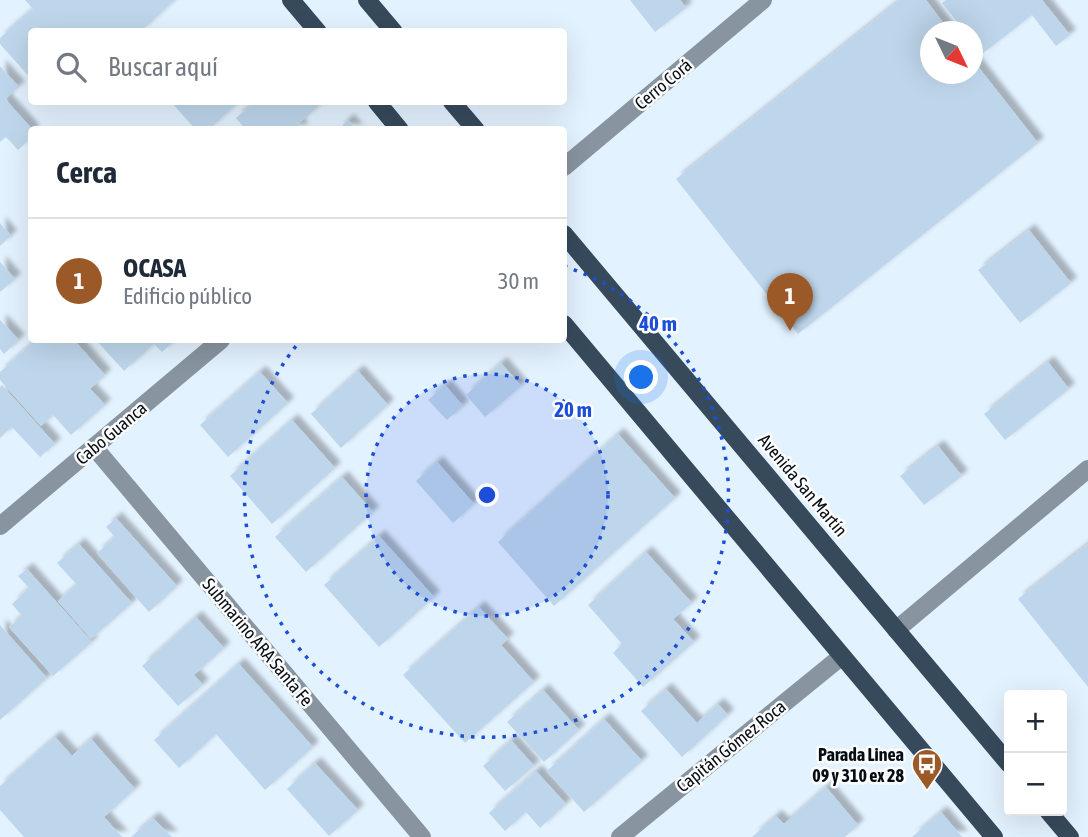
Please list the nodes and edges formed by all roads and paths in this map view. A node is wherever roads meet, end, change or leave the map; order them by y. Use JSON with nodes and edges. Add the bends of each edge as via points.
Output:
{"nodes":[{"id":1,"x":291,"y":0,"type":"edge"},
{"id":2,"x":367,"y":0,"type":"edge"},
{"id":3,"x":763,"y":0,"type":"edge"},
{"id":4,"x":315,"y":28,"type":"edge"},
{"id":5,"x":391,"y":28,"type":"edge"},
{"id":6,"x":379,"y":105,"type":"edge"},
{"id":7,"x":455,"y":105,"type":"edge"},
{"id":8,"x":397,"y":126,"type":"edge"},
{"id":9,"x":473,"y":126,"type":"edge"},
{"id":10,"x":567,"y":164,"type":"edge"},
{"id":11,"x":567,"y":238,"type":"edge"},
{"id":12,"x":567,"y":328,"type":"edge"},
{"id":13,"x":217,"y":343,"type":"edge"},
{"id":14,"x":94,"y":447,"type":"junction"},
{"id":15,"x":1088,"y":469,"type":"edge"},
{"id":16,"x":0,"y":526,"type":"edge"},
{"id":17,"x":897,"y":630,"type":"junction"},
{"id":18,"x":842,"y":656,"type":"junction"},
{"id":19,"x":1004,"y":758,"type":"edge"},
{"id":20,"x":1052,"y":816,"type":"edge"},
{"id":21,"x":422,"y":837,"type":"edge"},
{"id":22,"x":620,"y":837,"type":"edge"},
{"id":23,"x":994,"y":837,"type":"edge"},
{"id":24,"x":1070,"y":837,"type":"edge"}],
"edges":[{"from":1,"to":4,"type":"main road"},
{"from":2,"to":5,"type":"main road"},
{"from":3,"to":10,"type":"street","name":"Cerro Corá"},
{"from":6,"to":8,"type":"main road"},
{"from":7,"to":9,"type":"main road"},
{"from":11,"to":17,"type":"main road","name":"Avenida San Martín"},
{"from":12,"to":18,"type":"main road"},
{"from":13,"to":14,"type":"street","name":"Cabo Guanca"},
{"from":14,"to":16,"type":"street","name":"Cabo Guanca"},
{"from":14,"to":21,"type":"street","name":"Submarino ARA Santa Fe"},
{"from":15,"to":17,"type":"street"},
{"from":17,"to":19,"type":"main road","name":"Avenida San Martín"},
{"from":18,"to":22,"type":"street","name":"Capitán Gómez Roca"},
{"from":18,"to":23,"type":"main road"},
{"from":20,"to":24,"type":"main road"}]}
